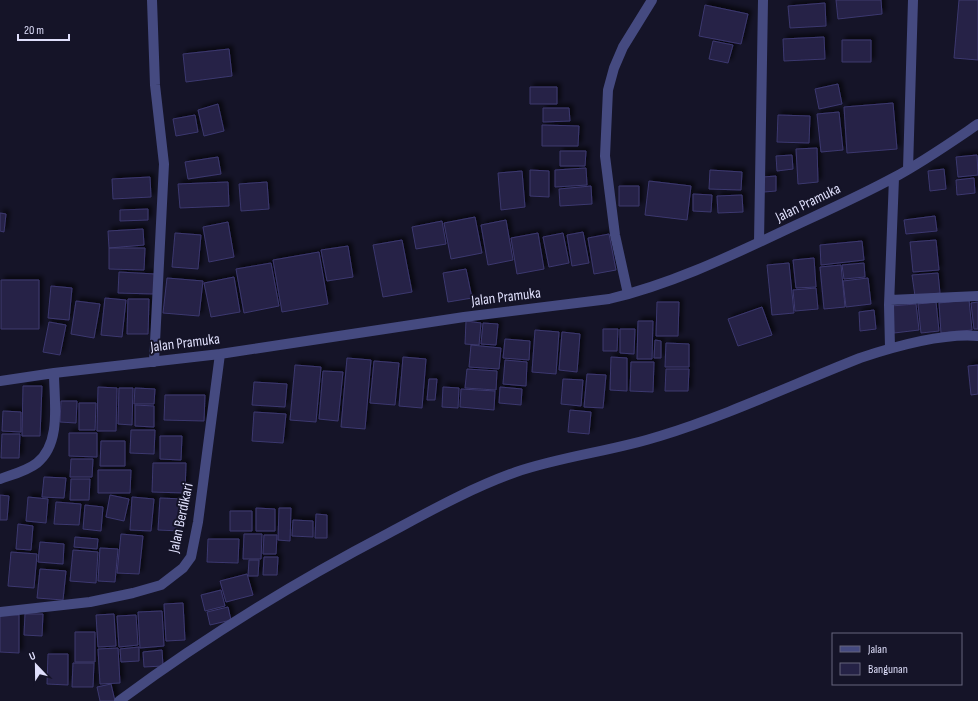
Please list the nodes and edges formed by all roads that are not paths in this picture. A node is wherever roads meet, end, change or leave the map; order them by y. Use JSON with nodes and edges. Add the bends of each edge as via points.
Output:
{"nodes":[{"id":1,"x":152,"y":0,"type":"edge"},
{"id":2,"x":652,"y":0,"type":"edge"},
{"id":3,"x":763,"y":0,"type":"edge"},
{"id":4,"x":913,"y":0,"type":"edge"},
{"id":5,"x":978,"y":124,"type":"edge"},
{"id":6,"x":908,"y":169,"type":"junction"},
{"id":7,"x":894,"y":178,"type":"junction"},
{"id":8,"x":759,"y":242,"type":"junction"},
{"id":9,"x":628,"y":294,"type":"junction"},
{"id":10,"x":978,"y":296,"type":"edge"},
{"id":11,"x":890,"y":300,"type":"junction"},
{"id":12,"x":978,"y":336,"type":"edge"},
{"id":13,"x":890,"y":348,"type":"junction"},
{"id":14,"x":220,"y":354,"type":"junction"},
{"id":15,"x":154,"y":362,"type":"junction"},
{"id":16,"x":54,"y":373,"type":"junction"},
{"id":17,"x":0,"y":381,"type":"edge"},
{"id":18,"x":0,"y":479,"type":"edge"},
{"id":19,"x":0,"y":612,"type":"edge"},
{"id":20,"x":118,"y":701,"type":"edge"}],
"edges":[{"from":1,"to":15,"type":"street","via":[[155,85],[164,164]]},
{"from":2,"to":9,"type":"street","via":[[623,47],[608,90],[605,156],[615,235]]},
{"from":3,"to":8,"type":"street"},
{"from":4,"to":6,"type":"street"},
{"from":5,"to":6,"type":"street","name":"Jalan Pramuka"},
{"from":6,"to":7,"type":"street","name":"Jalan Pramuka"},
{"from":7,"to":8,"type":"street","name":"Jalan Pramuka"},
{"from":7,"to":11,"type":"street"},
{"from":8,"to":9,"type":"street","name":"Jalan Pramuka","via":[[692,272]]},
{"from":9,"to":14,"type":"street","name":"Jalan Pramuka","via":[[609,299],[464,317]]},
{"from":10,"to":11,"type":"street"},
{"from":11,"to":13,"type":"street"},
{"from":12,"to":13,"type":"street","via":[[946,338]]},
{"from":13,"to":20,"type":"street","via":[[660,436],[557,460],[515,473],[455,498],[336,561],[174,660]]},
{"from":14,"to":15,"type":"street","name":"Jalan Pramuka"},
{"from":14,"to":19,"type":"street","name":"Jalan Berdikari","via":[[198,522],[191,557],[183,568],[161,585],[133,593],[90,602]]},
{"from":15,"to":16,"type":"street","name":"Jalan Pramuka"},
{"from":16,"to":17,"type":"street","name":"Jalan Pramuka"},
{"from":16,"to":18,"type":"street","via":[[54,433],[46,452],[37,463]]}]}
